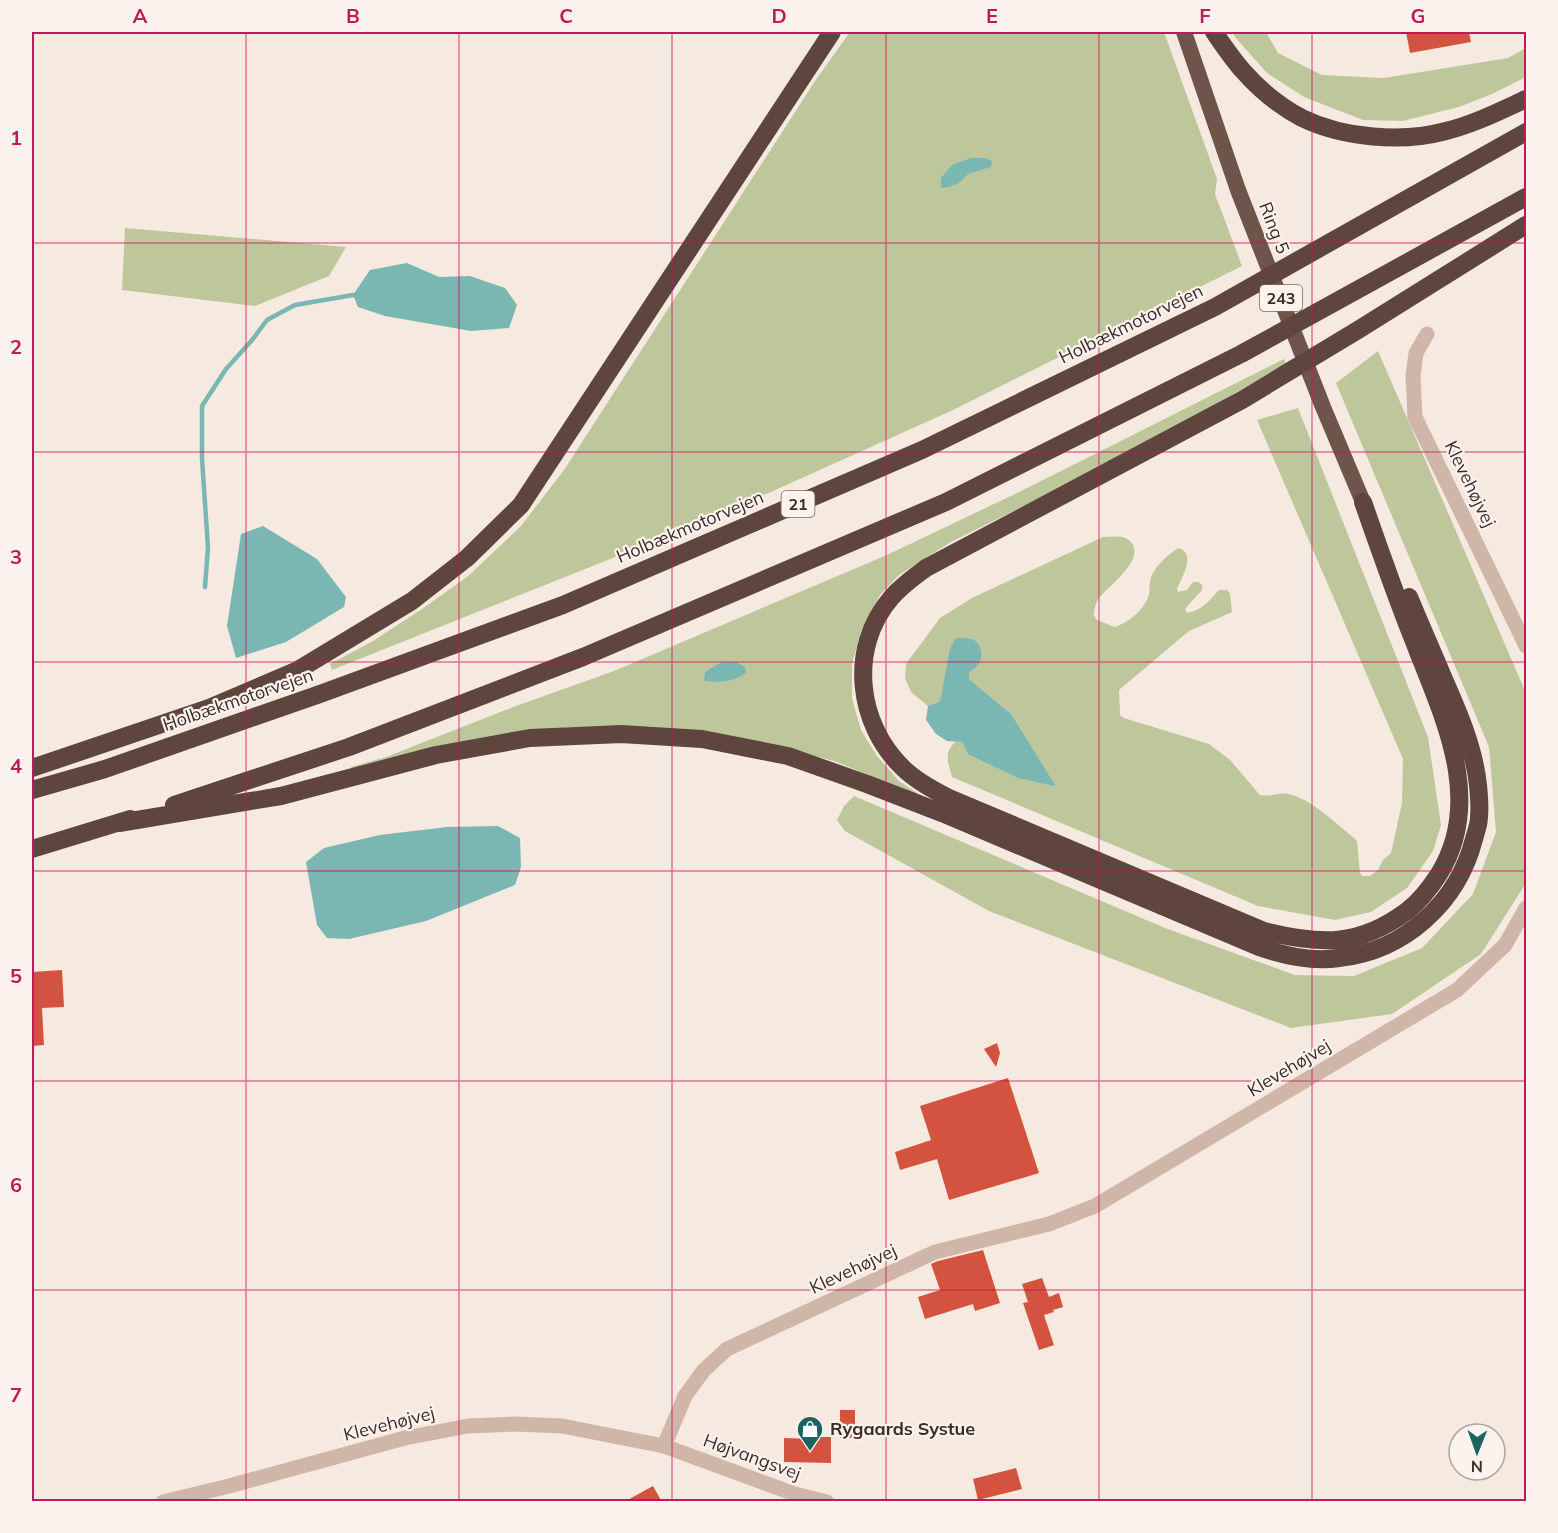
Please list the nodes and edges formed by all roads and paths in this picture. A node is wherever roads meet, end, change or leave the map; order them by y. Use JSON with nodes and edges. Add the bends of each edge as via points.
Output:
{"nodes":[{"id":1,"x":832,"y":32,"type":"edge"},
{"id":2,"x":1184,"y":32,"type":"edge"},
{"id":3,"x":1214,"y":32,"type":"edge"},
{"id":4,"x":1527,"y":99,"type":"edge"},
{"id":5,"x":1527,"y":132,"type":"edge"},
{"id":6,"x":1527,"y":197,"type":"edge"},
{"id":7,"x":1527,"y":225,"type":"edge"},
{"id":8,"x":1427,"y":334,"type":"dead end"},
{"id":9,"x":1363,"y":502,"type":"junction"},
{"id":10,"x":1527,"y":646,"type":"edge"},
{"id":11,"x":32,"y":768,"type":"edge"},
{"id":12,"x":32,"y":790,"type":"edge"},
{"id":13,"x":119,"y":823,"type":"junction"},
{"id":14,"x":32,"y":849,"type":"edge"},
{"id":15,"x":1527,"y":908,"type":"edge"},
{"id":16,"x":664,"y":1446,"type":"junction"},
{"id":17,"x":163,"y":1502,"type":"edge"},
{"id":18,"x":827,"y":1502,"type":"edge"}],
"edges":[{"from":1,"to":11,"type":"highway","via":[[521,505],[467,558],[412,601],[298,670],[210,708]]},
{"from":2,"to":9,"type":"highway","name":"Ring 5","number":"243","via":[[1238,190]]},
{"from":3,"to":4,"type":"highway","via":[[1243,72],[1272,98],[1302,118],[1336,130],[1406,138],[1445,132]]},
{"from":5,"to":12,"type":"highway","name":"Holbækmotorvejen","number":"21","via":[[1215,307],[911,454],[563,605],[105,769]]},
{"from":6,"to":13,"type":"highway","via":[[1241,354],[946,502],[561,666],[349,747]]},
{"from":7,"to":9,"type":"highway","via":[[1242,400],[926,568],[906,583],[890,599],[864,652],[863,689],[875,729],[888,752],[926,787],[1264,931],[1311,940],[1336,940],[1377,929],[1417,903],[1444,866],[1453,847],[1460,814],[1460,787],[1449,735]]},
{"from":8,"to":10,"type":"street","name":"Klevehøjvej","via":[[1416,353],[1415,417]]},
{"from":9,"to":13,"type":"highway","via":[[1401,577],[1466,732],[1475,764],[1479,817],[1461,876],[1430,917],[1387,945],[1363,953],[1309,959],[1259,947],[867,784],[788,756],[702,739],[621,734],[530,738],[436,755],[281,796]]},
{"from":13,"to":14,"type":"highway"},
{"from":15,"to":16,"type":"street","name":"Klevehøjvej","via":[[1504,945],[1457,990],[1095,1206],[1049,1224],[935,1252],[727,1349],[704,1370],[685,1396]]},
{"from":16,"to":17,"type":"street","name":"Klevehøjvej","via":[[562,1426],[468,1426],[405,1438]]},
{"from":16,"to":18,"type":"street","name":"Højvangsvej"}]}
